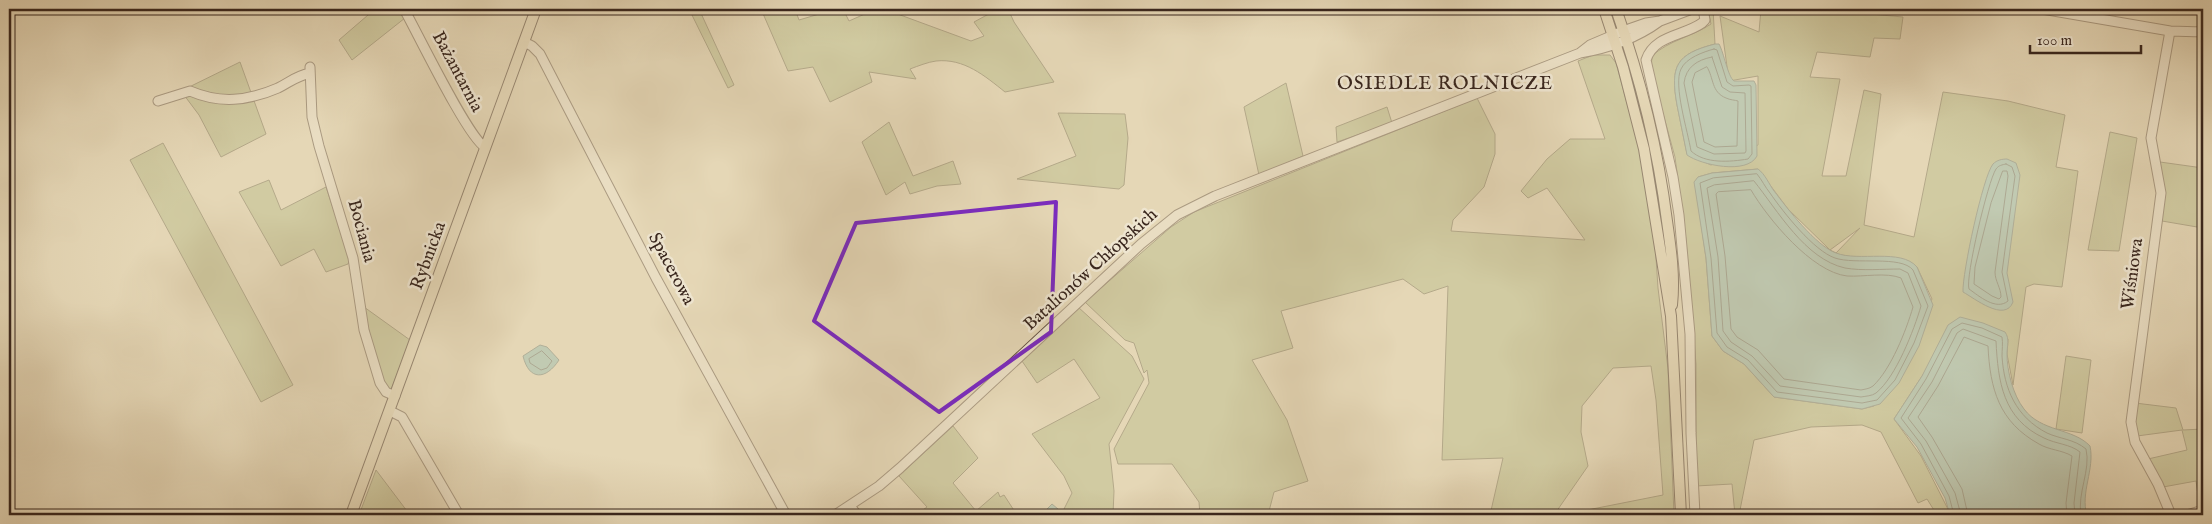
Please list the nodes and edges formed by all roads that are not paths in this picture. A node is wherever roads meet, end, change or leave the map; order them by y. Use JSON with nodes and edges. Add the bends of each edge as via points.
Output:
{"nodes":[{"id":1,"x":404,"y":9,"type":"edge"},
{"id":2,"x":536,"y":9,"type":"edge"},
{"id":3,"x":1604,"y":9,"type":"edge"},
{"id":4,"x":1616,"y":9,"type":"edge"},
{"id":5,"x":1692,"y":9,"type":"edge"},
{"id":6,"x":1703,"y":9,"type":"edge"},
{"id":7,"x":2042,"y":9,"type":"edge"},
{"id":8,"x":2170,"y":30,"type":"junction"},
{"id":9,"x":2203,"y":32,"type":"edge"},
{"id":10,"x":1625,"y":35,"type":"junction"},
{"id":11,"x":1615,"y":39,"type":"junction"},
{"id":12,"x":524,"y":42,"type":"junction"},
{"id":13,"x":158,"y":101,"type":"dead end"},
{"id":14,"x":485,"y":147,"type":"junction"},
{"id":15,"x":1671,"y":316,"type":"junction"},
{"id":16,"x":395,"y":396,"type":"junction"},
{"id":17,"x":390,"y":411,"type":"junction"},
{"id":18,"x":850,"y":506,"type":"junction"},
{"id":19,"x":2203,"y":510,"type":"edge"},
{"id":20,"x":351,"y":515,"type":"edge"},
{"id":21,"x":459,"y":515,"type":"edge"},
{"id":22,"x":786,"y":515,"type":"edge"},
{"id":23,"x":835,"y":515,"type":"edge"},
{"id":24,"x":856,"y":515,"type":"edge"},
{"id":25,"x":1681,"y":515,"type":"edge"},
{"id":26,"x":1694,"y":515,"type":"edge"},
{"id":27,"x":2171,"y":515,"type":"edge"},
{"id":28,"x":2187,"y":515,"type":"edge"}],
"edges":[{"from":1,"to":14,"type":"street","name":"Bażantarnia","via":[[466,125]]},
{"from":2,"to":12,"type":"main road","name":"Rybnicka"},
{"from":3,"to":11,"type":"main road"},
{"from":4,"to":10,"type":"main road"},
{"from":5,"to":10,"type":"street","name":"Batalionów Chłopskich","via":[[1660,21],[1649,30]]},
{"from":6,"to":26,"type":"street","via":[[1705,20],[1702,23],[1658,43],[1646,60],[1672,169],[1678,215],[1690,334]]},
{"from":7,"to":8,"type":"street"},
{"from":8,"to":9,"type":"street"},
{"from":8,"to":27,"type":"street","name":"Wiśniowa","via":[[2151,138],[2161,193],[2131,422],[2137,448]]},
{"from":10,"to":11,"type":"street","name":"Batalionów Chłopskich"},
{"from":10,"to":15,"type":"main road","via":[[1648,116],[1663,193],[1673,282]]},
{"from":11,"to":15,"type":"main road","via":[[1644,149]]},
{"from":11,"to":18,"type":"street","name":"Batalionów Chłopskich","via":[[1590,45],[1580,53],[1215,196],[1177,216],[1141,244],[907,462]]},
{"from":12,"to":14,"type":"main road","name":"Rybnicka"},
{"from":12,"to":22,"type":"street","name":"Spacerowa","via":[[540,54],[656,278]]},
{"from":13,"to":16,"type":"street","name":"Bociania","via":[[190,91],[223,101],[240,99],[280,87],[310,70],[312,117],[353,258],[364,330],[380,383],[386,392]]},
{"from":14,"to":16,"type":"main road","name":"Rybnicka"},
{"from":15,"to":25,"type":"main road"},
{"from":16,"to":17,"type":"main road","name":"Rybnicka"},
{"from":17,"to":20,"type":"main road","name":"Rybnicka"},
{"from":17,"to":21,"type":"street","via":[[402,417]]},
{"from":18,"to":23,"type":"street","name":"Batalionów Chłopskich"},
{"from":18,"to":24,"type":"street"},
{"from":19,"to":28,"type":"street"}]}
